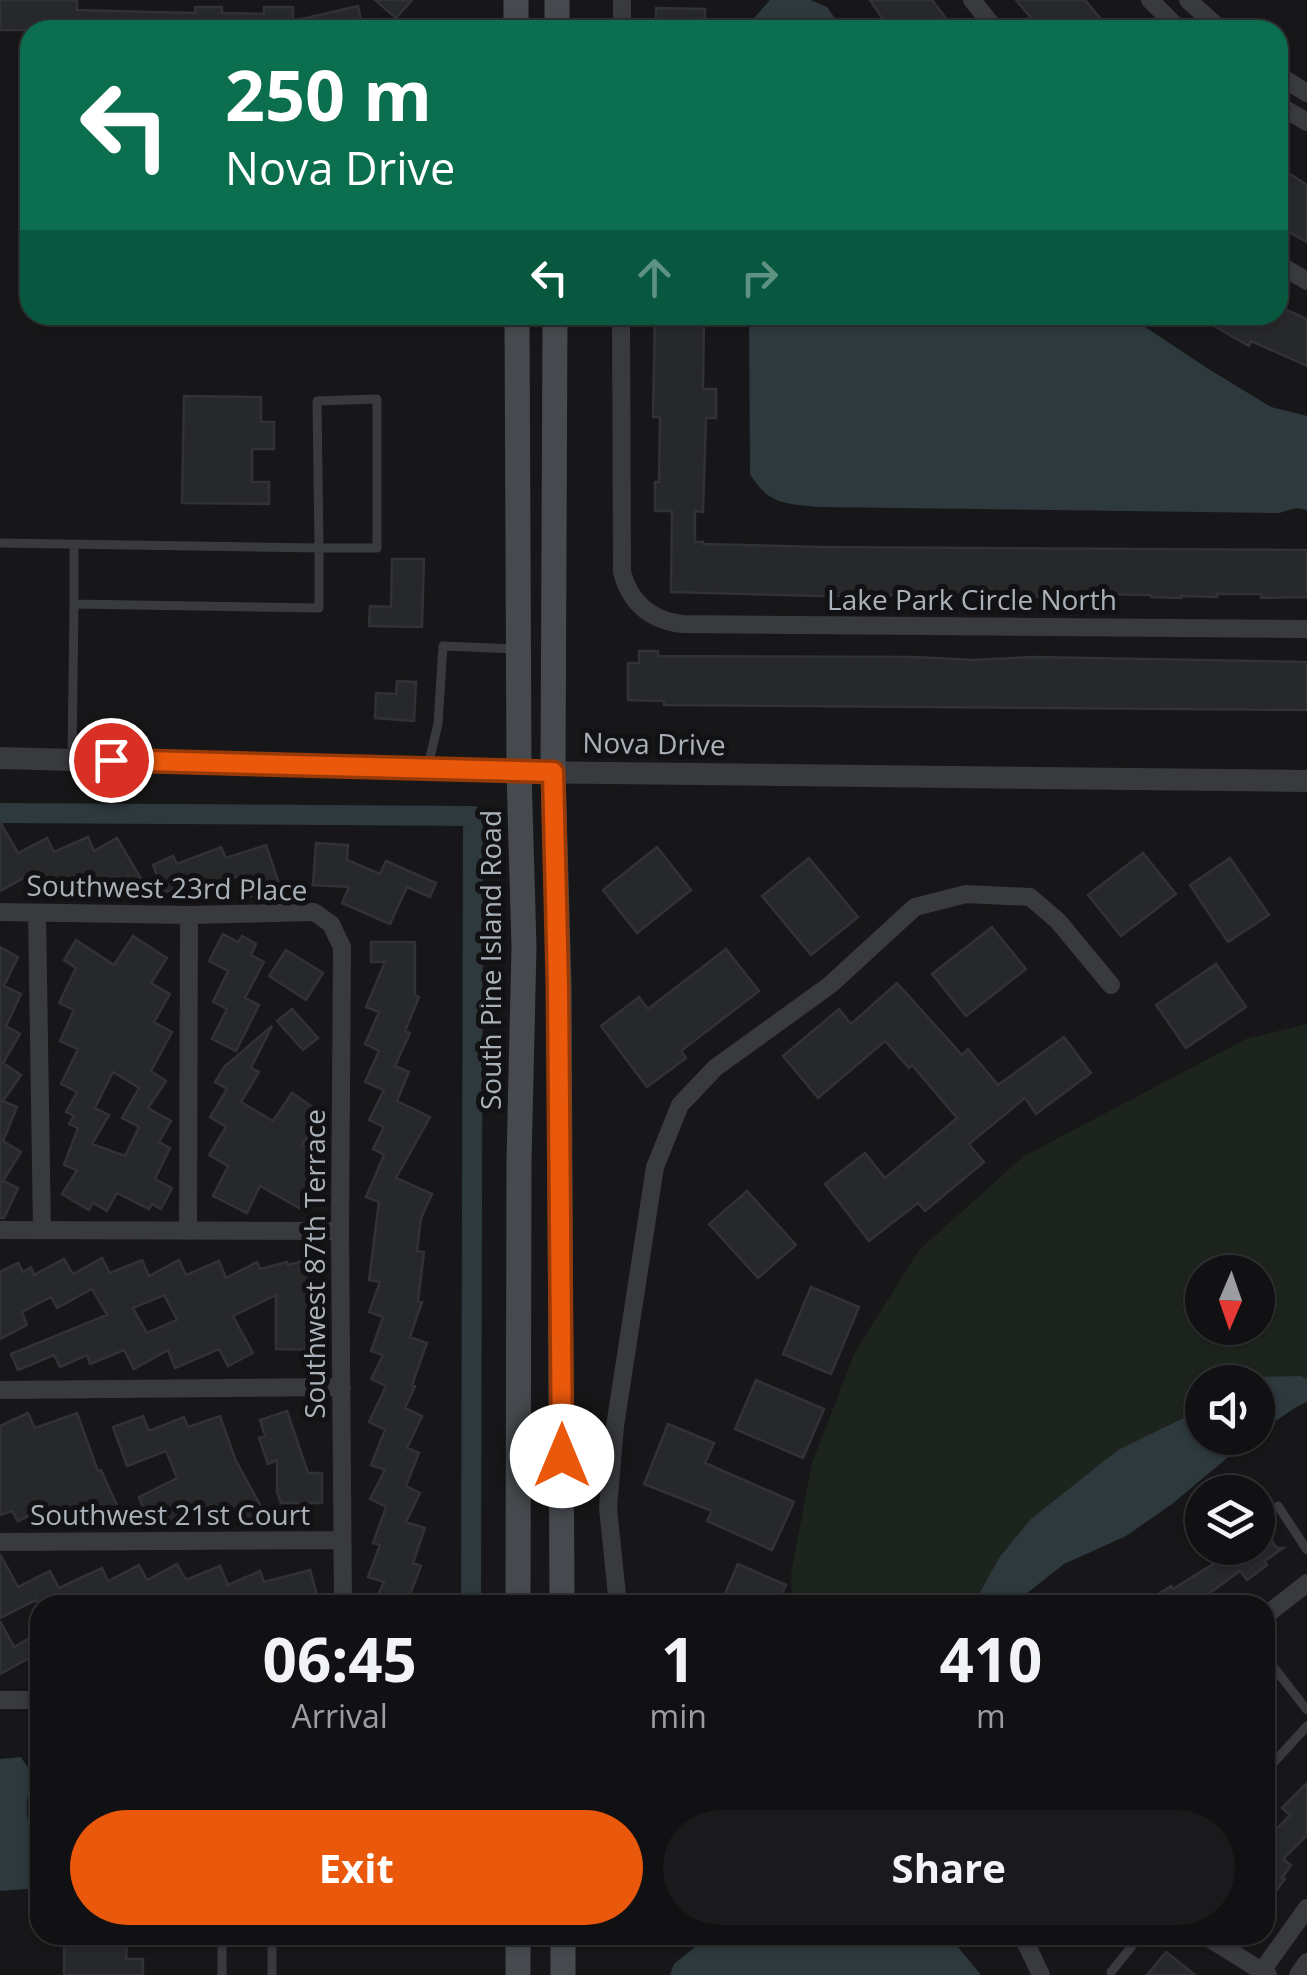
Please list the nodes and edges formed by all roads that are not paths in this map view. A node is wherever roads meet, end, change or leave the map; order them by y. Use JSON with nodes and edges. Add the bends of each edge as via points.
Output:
{"nodes":[{"id":1,"x":972,"y":0,"type":"edge"},
{"id":2,"x":1150,"y":0,"type":"edge"},
{"id":3,"x":1188,"y":0,"type":"edge"},
{"id":4,"x":988,"y":20,"type":"edge"},
{"id":5,"x":1170,"y":20,"type":"edge"},
{"id":6,"x":1210,"y":20,"type":"edge"},
{"id":7,"x":517,"y":325,"type":"edge"},
{"id":8,"x":556,"y":325,"type":"edge"},
{"id":9,"x":621,"y":325,"type":"edge"},
{"id":10,"x":0,"y":543,"type":"edge"},
{"id":11,"x":74,"y":544,"type":"junction"},
{"id":12,"x":319,"y":548,"type":"junction"},
{"id":13,"x":74,"y":604,"type":"junction"},
{"id":14,"x":1307,"y":629,"type":"edge"},
{"id":15,"x":518,"y":649,"type":"junction"},
{"id":16,"x":0,"y":758,"type":"edge"},
{"id":17,"x":72,"y":760,"type":"junction"},
{"id":18,"x":428,"y":769,"type":"junction"},
{"id":19,"x":519,"y":772,"type":"junction"},
{"id":20,"x":553,"y":772,"type":"junction"},
{"id":21,"x":1307,"y":781,"type":"edge"},
{"id":22,"x":0,"y":912,"type":"edge"},
{"id":23,"x":37,"y":912,"type":"junction"},
{"id":24,"x":189,"y":915,"type":"junction"},
{"id":25,"x":331,"y":924,"type":"joint"},
{"id":26,"x":1111,"y":985,"type":"dead end"},
{"id":27,"x":0,"y":1230,"type":"edge"},
{"id":28,"x":42,"y":1230,"type":"junction"},
{"id":29,"x":188,"y":1231,"type":"junction"},
{"id":30,"x":340,"y":1231,"type":"junction"},
{"id":31,"x":342,"y":1387,"type":"junction"},
{"id":32,"x":0,"y":1390,"type":"edge"},
{"id":33,"x":1278,"y":1506,"type":"dead end"},
{"id":34,"x":341,"y":1540,"type":"junction"},
{"id":35,"x":0,"y":1542,"type":"edge"},
{"id":36,"x":1307,"y":1550,"type":"edge"},
{"id":37,"x":1307,"y":1583,"type":"edge"},
{"id":38,"x":344,"y":1595,"type":"edge"},
{"id":39,"x":518,"y":1595,"type":"edge"},
{"id":40,"x":562,"y":1595,"type":"edge"},
{"id":41,"x":617,"y":1595,"type":"edge"},
{"id":42,"x":1275,"y":1608,"type":"edge"},
{"id":43,"x":1275,"y":1669,"type":"edge"},
{"id":44,"x":0,"y":1700,"type":"edge"},
{"id":45,"x":30,"y":1700,"type":"edge"},
{"id":46,"x":1307,"y":1710,"type":"edge"},
{"id":47,"x":1307,"y":1726,"type":"edge"},
{"id":48,"x":1275,"y":1761,"type":"edge"},
{"id":49,"x":1307,"y":1908,"type":"edge"},
{"id":50,"x":222,"y":1945,"type":"edge"},
{"id":51,"x":272,"y":1945,"type":"edge"},
{"id":52,"x":518,"y":1945,"type":"edge"},
{"id":53,"x":563,"y":1945,"type":"edge"},
{"id":54,"x":1027,"y":1945,"type":"edge"},
{"id":55,"x":1133,"y":1945,"type":"edge"},
{"id":56,"x":1219,"y":1945,"type":"edge"},
{"id":57,"x":1307,"y":1962,"type":"edge"},
{"id":58,"x":1111,"y":1972,"type":"edge"},
{"id":59,"x":1263,"y":1974,"type":"edge"},
{"id":60,"x":222,"y":1975,"type":"edge"},
{"id":61,"x":272,"y":1975,"type":"edge"},
{"id":62,"x":518,"y":1975,"type":"edge"},
{"id":63,"x":563,"y":1975,"type":"edge"},
{"id":64,"x":1041,"y":1975,"type":"edge"},
{"id":65,"x":1298,"y":1975,"type":"edge"}],
"edges":[{"from":1,"to":4,"type":"street"},
{"from":2,"to":5,"type":"street"},
{"from":3,"to":6,"type":"street"},
{"from":7,"to":15,"type":"main road","name":"South Pine Island Road"},
{"from":8,"to":20,"type":"main road"},
{"from":9,"to":14,"type":"street","name":"Lake Park Circle North","via":[[620,561],[631,597],[654,617],[682,624]]},
{"from":10,"to":11,"type":"lane"},
{"from":11,"to":12,"type":"lane"},
{"from":11,"to":13,"type":"lane"},
{"from":12,"to":12,"type":"lane","via":[[377,548],[377,399],[318,401]]},
{"from":12,"to":13,"type":"lane","via":[[318,608]]},
{"from":13,"to":17,"type":"lane"},
{"from":15,"to":18,"type":"lane","via":[[442,646]]},
{"from":15,"to":19,"type":"main road","name":"South Pine Island Road"},
{"from":16,"to":17,"type":"street","name":"Nova Drive"},
{"from":17,"to":18,"type":"street","name":"Nova Drive"},
{"from":18,"to":19,"type":"street","name":"Nova Drive"},
{"from":19,"to":20,"type":"street","name":"Nova Drive"},
{"from":19,"to":39,"type":"main road","name":"South Pine Island Road","via":[[524,947]]},
{"from":20,"to":21,"type":"street","name":"Nova Drive"},
{"from":20,"to":40,"type":"main road"},
{"from":22,"to":23,"type":"street","name":"Southwest 23rd Place"},
{"from":23,"to":24,"type":"street","name":"Southwest 23rd Place"},
{"from":23,"to":28,"type":"street"},
{"from":24,"to":25,"type":"street","name":"Southwest 23rd Place","via":[[314,912]]},
{"from":24,"to":29,"type":"street"},
{"from":25,"to":30,"type":"street","name":"Southwest 87th Terrace","via":[[342,947]]},
{"from":26,"to":41,"type":"street","via":[[1030,897],[966,894],[915,907],[830,985],[715,1068],[680,1105],[655,1167],[616,1426],[608,1508]]},
{"from":27,"to":28,"type":"street"},
{"from":28,"to":29,"type":"street"},
{"from":29,"to":30,"type":"street"},
{"from":30,"to":31,"type":"street","name":"Southwest 87th Terrace"},
{"from":31,"to":32,"type":"street"},
{"from":31,"to":34,"type":"street","name":"Southwest 87th Terrace"},
{"from":33,"to":36,"type":"lane"},
{"from":34,"to":35,"type":"street","name":"Southwest 21st Court"},
{"from":34,"to":38,"type":"street","name":"Southwest 87th Terrace"},
{"from":37,"to":42,"type":"street"},
{"from":43,"to":46,"type":"lane"},
{"from":44,"to":45,"type":"street"},
{"from":47,"to":48,"type":"lane"},
{"from":49,"to":59,"type":"street"},
{"from":50,"to":60,"type":"lane"},
{"from":51,"to":61,"type":"lane"},
{"from":52,"to":62,"type":"main road"},
{"from":53,"to":63,"type":"main road"},
{"from":54,"to":64,"type":"street"},
{"from":55,"to":58,"type":"lane"},
{"from":56,"to":59,"type":"street"},
{"from":57,"to":65,"type":"street"}]}
